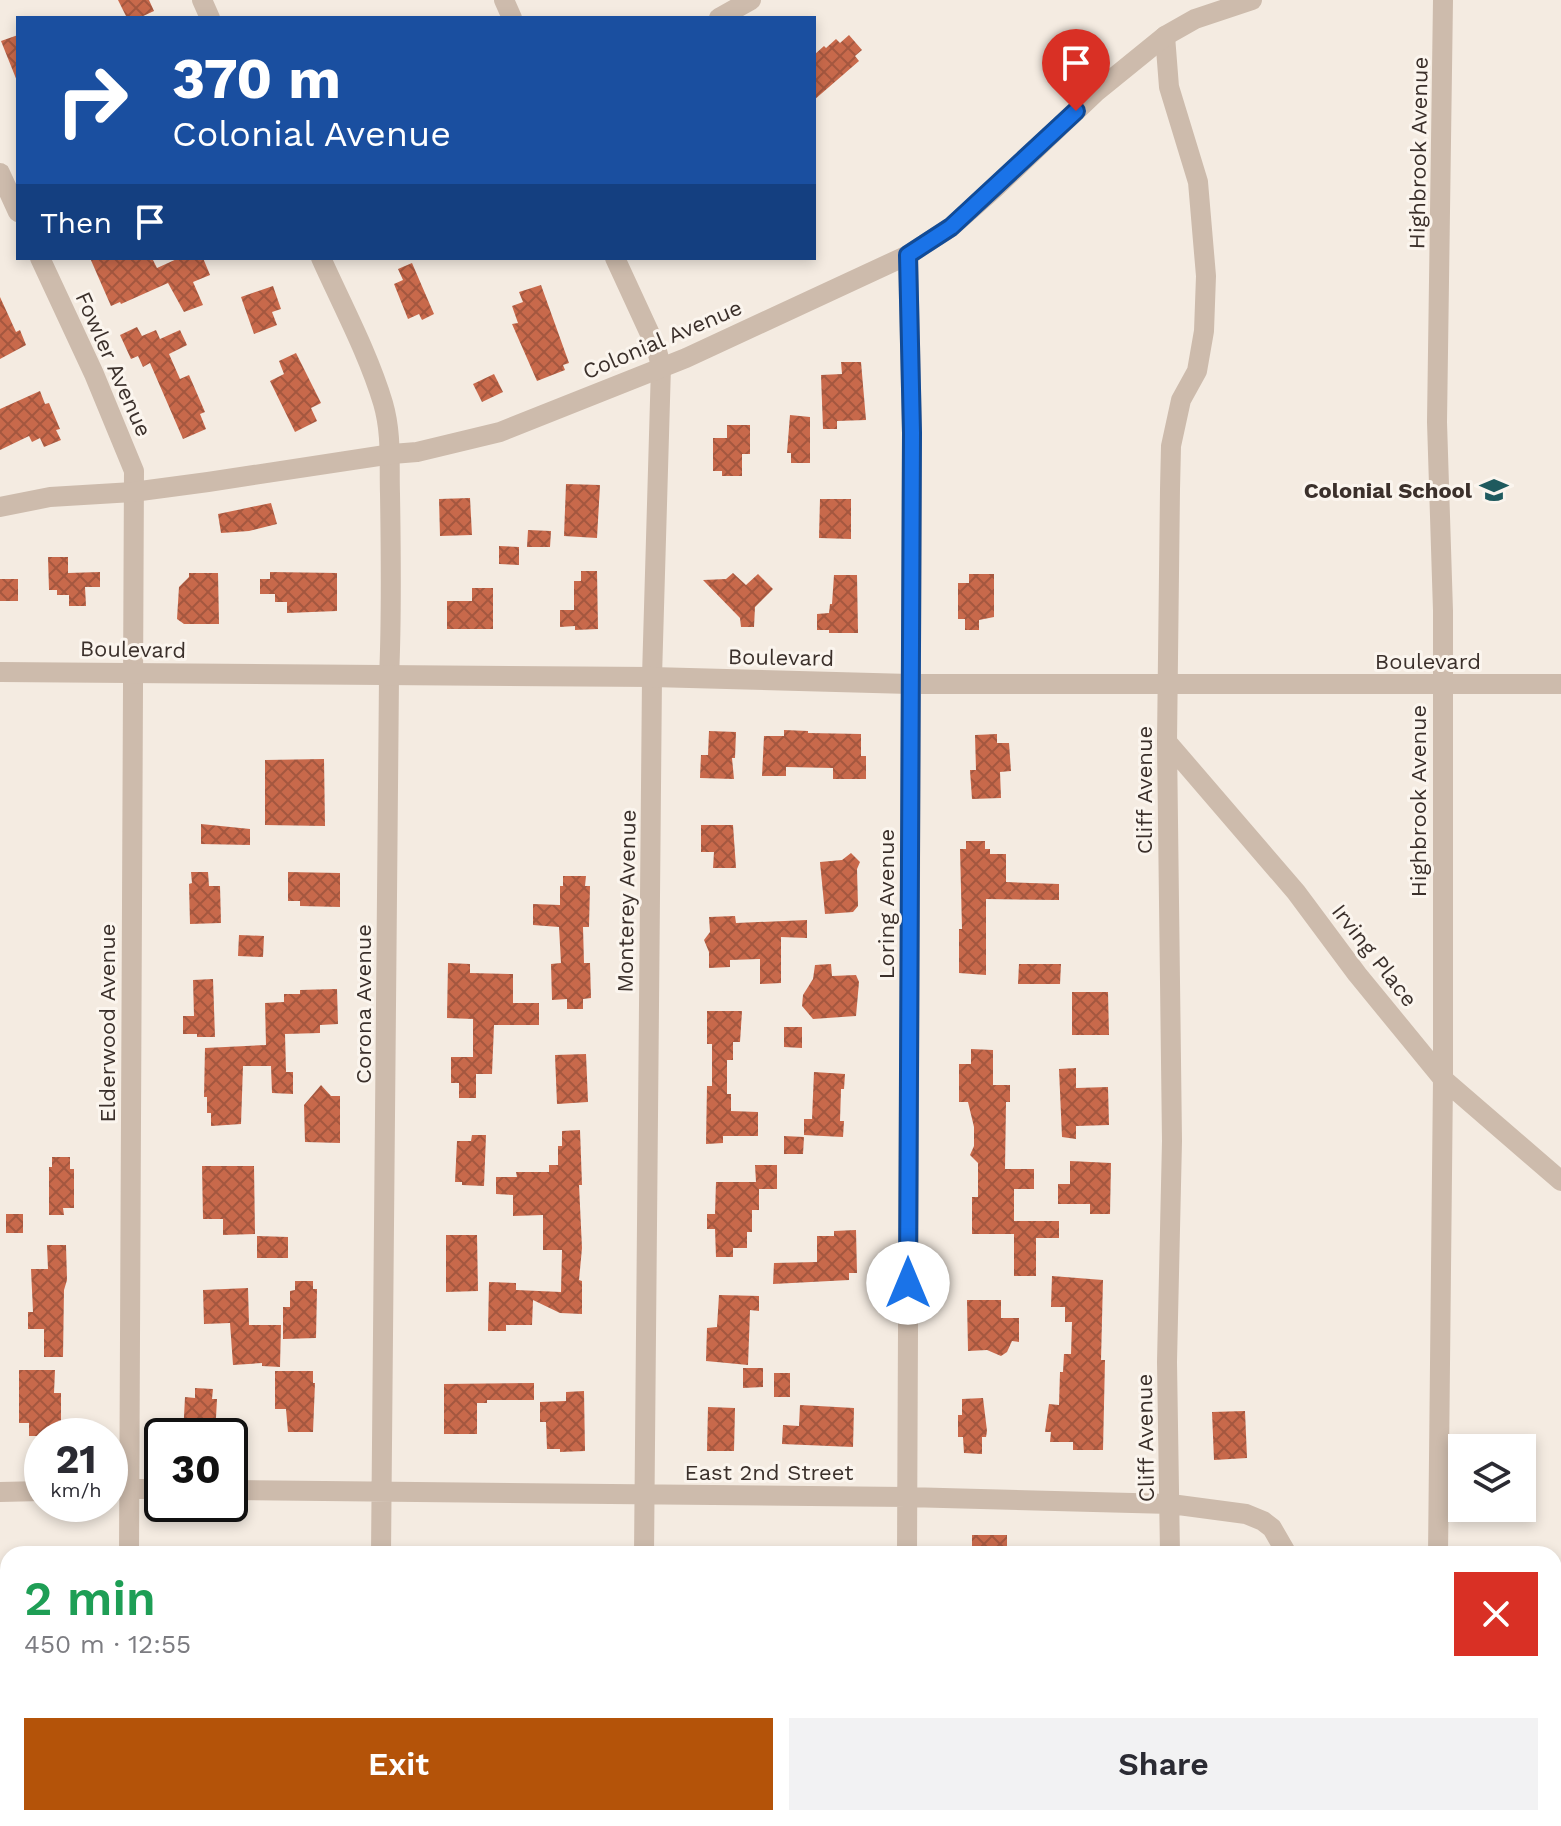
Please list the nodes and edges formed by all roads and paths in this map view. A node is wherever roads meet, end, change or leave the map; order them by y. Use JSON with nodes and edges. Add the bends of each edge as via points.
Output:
{"nodes":[{"id":1,"x":751,"y":0,"type":"edge"},
{"id":2,"x":1252,"y":0,"type":"edge"},
{"id":3,"x":1443,"y":0,"type":"edge"},
{"id":4,"x":723,"y":16,"type":"edge"},
{"id":5,"x":1165,"y":36,"type":"junction"},
{"id":6,"x":0,"y":173,"type":"edge"},
{"id":7,"x":16,"y":208,"type":"edge"},
{"id":8,"x":908,"y":255,"type":"junction"},
{"id":9,"x":41,"y":260,"type":"edge"},
{"id":10,"x":322,"y":260,"type":"edge"},
{"id":11,"x":616,"y":260,"type":"edge"},
{"id":12,"x":661,"y":366,"type":"junction"},
{"id":13,"x":392,"y":454,"type":"junction"},
{"id":14,"x":133,"y":492,"type":"junction"},
{"id":15,"x":0,"y":507,"type":"edge"},
{"id":16,"x":0,"y":672,"type":"edge"},
{"id":17,"x":133,"y":672,"type":"junction"},
{"id":18,"x":389,"y":677,"type":"junction"},
{"id":19,"x":652,"y":677,"type":"junction"},
{"id":20,"x":910,"y":684,"type":"junction"},
{"id":21,"x":1169,"y":684,"type":"junction"},
{"id":22,"x":1561,"y":684,"type":"edge"},
{"id":23,"x":1441,"y":686,"type":"junction"},
{"id":24,"x":1167,"y":742,"type":"junction"},
{"id":25,"x":1443,"y":1079,"type":"junction"},
{"id":26,"x":1561,"y":1181,"type":"edge"},
{"id":27,"x":121,"y":1418,"type":"edge"},
{"id":28,"x":248,"y":1490,"type":"edge"},
{"id":29,"x":24,"y":1491,"type":"edge"},
{"id":30,"x":382,"y":1491,"type":"junction"},
{"id":31,"x":0,"y":1492,"type":"edge"},
{"id":32,"x":644,"y":1495,"type":"junction"},
{"id":33,"x":906,"y":1497,"type":"junction"},
{"id":34,"x":1171,"y":1504,"type":"junction"},
{"id":35,"x":125,"y":1522,"type":"edge"},
{"id":36,"x":128,"y":1546,"type":"edge"},
{"id":37,"x":381,"y":1546,"type":"edge"},
{"id":38,"x":644,"y":1546,"type":"edge"},
{"id":39,"x":907,"y":1546,"type":"edge"},
{"id":40,"x":1170,"y":1546,"type":"edge"},
{"id":41,"x":1282,"y":1546,"type":"edge"},
{"id":42,"x":1438,"y":1546,"type":"edge"}],
"edges":[{"from":1,"to":4,"type":"street"},
{"from":2,"to":5,"type":"street","name":"Colonial Avenue","via":[[1195,19]]},
{"from":3,"to":23,"type":"street","name":"Highbrook Avenue","via":[[1437,422]]},
{"from":5,"to":8,"type":"street","name":"Colonial Avenue","via":[[1096,92],[951,227]]},
{"from":5,"to":21,"type":"street","name":"Cliff Avenue","via":[[1169,87],[1198,182],[1206,276],[1197,371],[1181,400],[1171,446]]},
{"from":6,"to":7,"type":"street"},
{"from":8,"to":12,"type":"street","name":"Colonial Avenue"},
{"from":8,"to":20,"type":"street","name":"Loring Avenue"},
{"from":9,"to":14,"type":"street","name":"Fowler Avenue","via":[[129,457]]},
{"from":10,"to":13,"type":"street","name":"Corona Avenue","via":[[383,404]]},
{"from":11,"to":12,"type":"street","name":"Monterey Avenue"},
{"from":12,"to":13,"type":"street","name":"Colonial Avenue","via":[[500,432]]},
{"from":12,"to":19,"type":"street","name":"Monterey Avenue"},
{"from":13,"to":14,"type":"street","name":"Colonial Avenue"},
{"from":13,"to":18,"type":"street","name":"Corona Avenue"},
{"from":14,"to":15,"type":"street","name":"Colonial Avenue","via":[[50,497]]},
{"from":14,"to":17,"type":"street","name":"Elderwood Avenue"},
{"from":16,"to":17,"type":"street","name":"Boulevard"},
{"from":17,"to":18,"type":"street","name":"Boulevard"},
{"from":17,"to":27,"type":"street","name":"Elderwood Avenue"},
{"from":18,"to":19,"type":"street","name":"Boulevard"},
{"from":18,"to":30,"type":"street","name":"Corona Avenue"},
{"from":19,"to":20,"type":"street","name":"Boulevard"},
{"from":19,"to":32,"type":"street","name":"Monterey Avenue"},
{"from":20,"to":21,"type":"street","name":"Boulevard"},
{"from":20,"to":33,"type":"street","name":"Loring Avenue"},
{"from":21,"to":23,"type":"street","name":"Boulevard"},
{"from":21,"to":24,"type":"street","name":"Cliff Avenue"},
{"from":22,"to":23,"type":"street","name":"Boulevard"},
{"from":23,"to":25,"type":"street","name":"Highbrook Avenue"},
{"from":24,"to":25,"type":"street","name":"Irving Place","via":[[1296,892]]},
{"from":24,"to":34,"type":"street","name":"Cliff Avenue"},
{"from":25,"to":26,"type":"street","name":"Irving Place"},
{"from":25,"to":42,"type":"street","name":"Highbrook Avenue"},
{"from":28,"to":30,"type":"street","name":"East 2nd Street"},
{"from":29,"to":31,"type":"street"},
{"from":30,"to":32,"type":"street","name":"East 2nd Street"},
{"from":30,"to":37,"type":"street","name":"Corona Avenue"},
{"from":32,"to":33,"type":"street","name":"East 2nd Street"},
{"from":32,"to":38,"type":"street","name":"Monterey Avenue"},
{"from":33,"to":34,"type":"street","name":"East 2nd Street"},
{"from":33,"to":39,"type":"street","name":"Loring Avenue"},
{"from":34,"to":40,"type":"street","name":"Cliff Avenue"},
{"from":34,"to":41,"type":"street","name":"East 2nd Street","via":[[1246,1514],[1272,1528]]},
{"from":35,"to":36,"type":"street","name":"Elderwood Avenue"}]}
